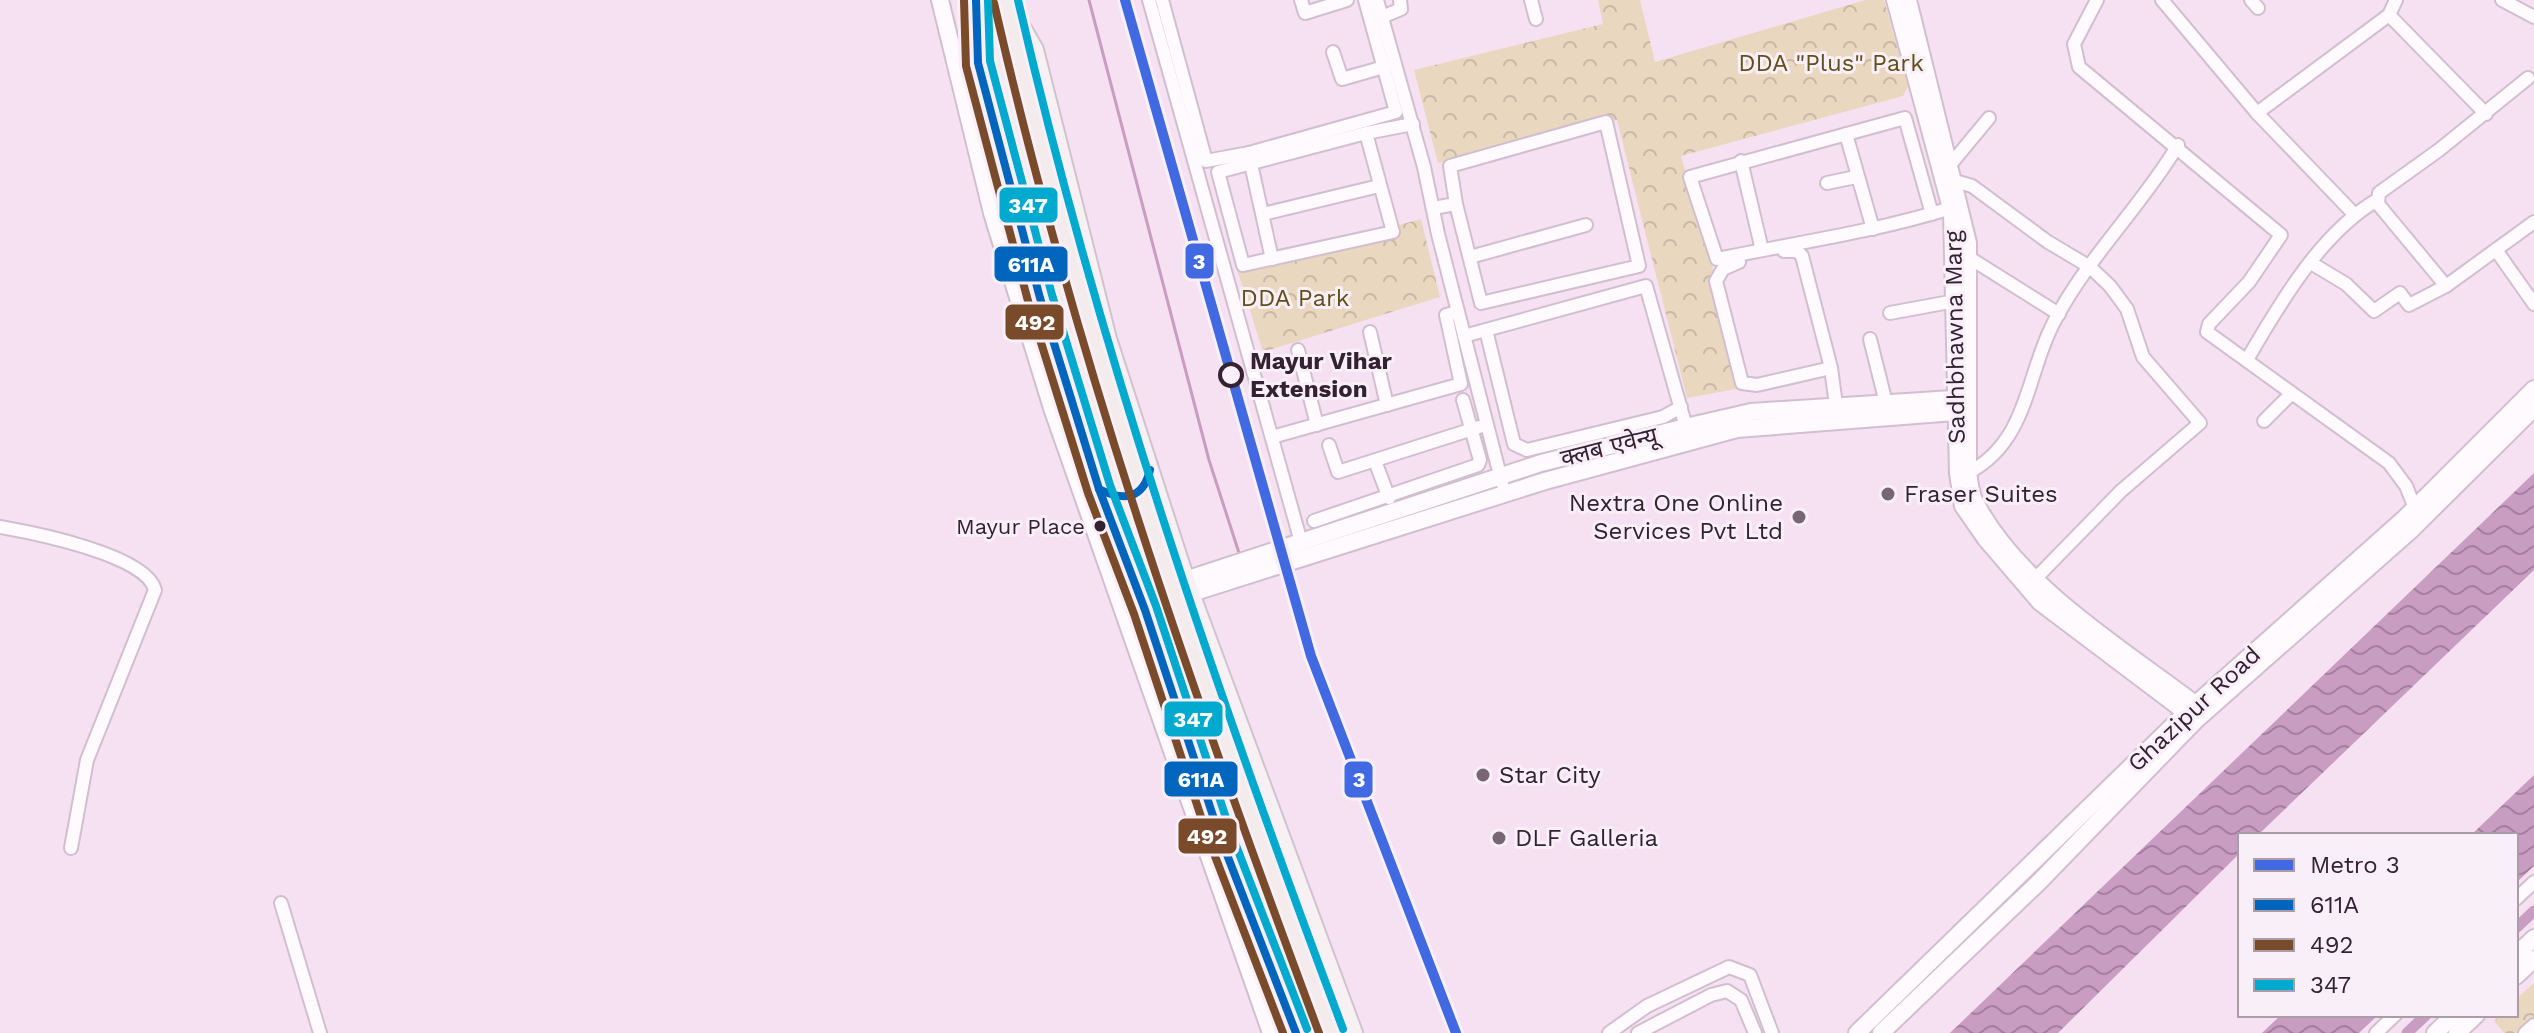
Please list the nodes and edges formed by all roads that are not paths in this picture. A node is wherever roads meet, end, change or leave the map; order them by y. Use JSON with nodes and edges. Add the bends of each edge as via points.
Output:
{"nodes":[{"id":1,"x":940,"y":0,"type":"edge"},
{"id":2,"x":1149,"y":0,"type":"edge"},
{"id":3,"x":1162,"y":0,"type":"edge"},
{"id":4,"x":1301,"y":0,"type":"edge"},
{"id":5,"x":1347,"y":0,"type":"edge"},
{"id":6,"x":1365,"y":0,"type":"edge"},
{"id":7,"x":1377,"y":0,"type":"edge"},
{"id":8,"x":1400,"y":0,"type":"edge"},
{"id":9,"x":1531,"y":0,"type":"edge"},
{"id":10,"x":1895,"y":0,"type":"edge"},
{"id":11,"x":1908,"y":0,"type":"edge"},
{"id":12,"x":2097,"y":0,"type":"edge"},
{"id":13,"x":2162,"y":0,"type":"edge"},
{"id":14,"x":2396,"y":0,"type":"edge"},
{"id":15,"x":2502,"y":0,"type":"edge"},
{"id":16,"x":1006,"y":1,"type":"edge"},
{"id":17,"x":977,"y":3,"type":"edge"},
{"id":18,"x":2389,"y":15,"type":"junction"},
{"id":19,"x":1382,"y":17,"type":"junction"},
{"id":20,"x":2534,"y":17,"type":"edge"},
{"id":21,"x":1536,"y":19,"type":"dead end"},
{"id":22,"x":1333,"y":52,"type":"dead end"},
{"id":23,"x":1384,"y":67,"type":"junction"},
{"id":24,"x":2528,"y":78,"type":"dead end"},
{"id":25,"x":1400,"y":102,"type":"junction"},
{"id":26,"x":2257,"y":113,"type":"junction"},
{"id":27,"x":2486,"y":114,"type":"junction"},
{"id":28,"x":1989,"y":118,"type":"dead end"},
{"id":29,"x":1413,"y":124,"type":"junction"},
{"id":30,"x":1366,"y":133,"type":"junction"},
{"id":31,"x":1846,"y":134,"type":"junction"},
{"id":32,"x":2178,"y":145,"type":"junction"},
{"id":33,"x":1741,"y":161,"type":"junction"},
{"id":34,"x":1251,"y":164,"type":"junction"},
{"id":35,"x":1952,"y":173,"type":"junction"},
{"id":36,"x":1856,"y":177,"type":"junction"},
{"id":37,"x":1827,"y":183,"type":"dead end"},
{"id":38,"x":1379,"y":186,"type":"junction"},
{"id":39,"x":2377,"y":200,"type":"junction"},
{"id":40,"x":1456,"y":204,"type":"junction"},
{"id":41,"x":1433,"y":208,"type":"junction"},
{"id":42,"x":1951,"y":208,"type":"junction"},
{"id":43,"x":1263,"y":214,"type":"junction"},
{"id":44,"x":1932,"y":214,"type":"junction"},
{"id":45,"x":2354,"y":214,"type":"junction"},
{"id":46,"x":2534,"y":222,"type":"edge"},
{"id":47,"x":1586,"y":225,"type":"dead end"},
{"id":48,"x":1873,"y":229,"type":"junction"},
{"id":49,"x":1762,"y":250,"type":"junction"},
{"id":50,"x":2496,"y":250,"type":"junction"},
{"id":51,"x":1470,"y":257,"type":"junction"},
{"id":52,"x":1968,"y":257,"type":"junction"},
{"id":53,"x":1272,"y":259,"type":"junction"},
{"id":54,"x":2311,"y":263,"type":"junction"},
{"id":55,"x":2090,"y":267,"type":"junction"},
{"id":56,"x":2446,"y":286,"type":"junction"},
{"id":57,"x":1955,"y":301,"type":"junction"},
{"id":58,"x":2534,"y":304,"type":"edge"},
{"id":59,"x":1458,"y":312,"type":"junction"},
{"id":60,"x":1890,"y":313,"type":"dead end"},
{"id":61,"x":2059,"y":314,"type":"junction"},
{"id":62,"x":1486,"y":330,"type":"junction"},
{"id":63,"x":1370,"y":332,"type":"dead end"},
{"id":64,"x":1464,"y":336,"type":"junction"},
{"id":65,"x":1870,"y":339,"type":"dead end"},
{"id":66,"x":1298,"y":350,"type":"dead end"},
{"id":67,"x":2248,"y":358,"type":"junction"},
{"id":68,"x":1831,"y":368,"type":"junction"},
{"id":69,"x":2534,"y":389,"type":"edge"},
{"id":70,"x":2290,"y":395,"type":"junction"},
{"id":71,"x":1463,"y":400,"type":"dead end"},
{"id":72,"x":1886,"y":403,"type":"junction"},
{"id":73,"x":1387,"y":405,"type":"junction"},
{"id":74,"x":1836,"y":405,"type":"junction"},
{"id":75,"x":1962,"y":405,"type":"junction"},
{"id":76,"x":1681,"y":407,"type":"junction"},
{"id":77,"x":2534,"y":408,"type":"edge"},
{"id":78,"x":2264,"y":421,"type":"dead end"},
{"id":79,"x":1487,"y":424,"type":"junction"},
{"id":80,"x":1317,"y":425,"type":"junction"},
{"id":81,"x":1686,"y":427,"type":"junction"},
{"id":82,"x":1471,"y":429,"type":"junction"},
{"id":83,"x":1272,"y":437,"type":"junction"},
{"id":84,"x":1329,"y":445,"type":"dead end"},
{"id":85,"x":1375,"y":461,"type":"junction"},
{"id":86,"x":1150,"y":470,"type":"junction"},
{"id":87,"x":1968,"y":473,"type":"junction"},
{"id":88,"x":1501,"y":477,"type":"junction"},
{"id":89,"x":1099,"y":489,"type":"junction"},
{"id":90,"x":1505,"y":494,"type":"junction"},
{"id":91,"x":1389,"y":498,"type":"junction"},
{"id":92,"x":2415,"y":508,"type":"junction"},
{"id":93,"x":1314,"y":521,"type":"dead end"},
{"id":94,"x":0,"y":527,"type":"edge"},
{"id":95,"x":1301,"y":542,"type":"junction"},
{"id":96,"x":1264,"y":562,"type":"junction"},
{"id":97,"x":2036,"y":578,"type":"junction"},
{"id":98,"x":1188,"y":587,"type":"junction"},
{"id":99,"x":1142,"y":603,"type":"junction"},
{"id":100,"x":2196,"y":713,"type":"junction"},
{"id":101,"x":1211,"y":835,"type":"junction"},
{"id":102,"x":71,"y":848,"type":"dead end"},
{"id":103,"x":2534,"y":882,"type":"edge"},
{"id":104,"x":2518,"y":897,"type":"edge"},
{"id":105,"x":281,"y":903,"type":"dead end"},
{"id":106,"x":2534,"y":938,"type":"edge"},
{"id":107,"x":2518,"y":953,"type":"edge"},
{"id":108,"x":2534,"y":959,"type":"edge"},
{"id":109,"x":1742,"y":970,"type":"junction"},
{"id":110,"x":2518,"y":974,"type":"edge"},
{"id":111,"x":1736,"y":993,"type":"junction"},
{"id":112,"x":2393,"y":1017,"type":"edge"},
{"id":113,"x":2472,"y":1017,"type":"edge"},
{"id":114,"x":2534,"y":1025,"type":"edge"},
{"id":115,"x":2445,"y":1032,"type":"edge"},
{"id":116,"x":320,"y":1033,"type":"edge"},
{"id":117,"x":1271,"y":1033,"type":"edge"},
{"id":118,"x":1296,"y":1033,"type":"edge"},
{"id":119,"x":1312,"y":1033,"type":"edge"},
{"id":120,"x":1332,"y":1033,"type":"edge"},
{"id":121,"x":1353,"y":1033,"type":"edge"},
{"id":122,"x":1609,"y":1033,"type":"edge"},
{"id":123,"x":1638,"y":1033,"type":"edge"},
{"id":124,"x":1755,"y":1033,"type":"edge"},
{"id":125,"x":1772,"y":1033,"type":"edge"},
{"id":126,"x":1857,"y":1033,"type":"edge"},
{"id":127,"x":1881,"y":1033,"type":"edge"},
{"id":128,"x":2376,"y":1033,"type":"edge"},
{"id":129,"x":2525,"y":1033,"type":"edge"}],
"edges":[{"from":1,"to":101,"type":"street","via":[[992,213],[1043,378],[1096,539]]},
{"from":2,"to":83,"type":"street"},
{"from":3,"to":25,"type":"street","via":[[1206,161],[1372,120],[1396,112]]},
{"from":4,"to":5,"type":"street","via":[[1305,13]]},
{"from":6,"to":23,"type":"street"},
{"from":7,"to":19,"type":"street"},
{"from":8,"to":19,"type":"street","via":[[1401,9]]},
{"from":9,"to":21,"type":"street"},
{"from":10,"to":42,"type":"street","name":"Sadhbhawna Marg"},
{"from":11,"to":35,"type":"street","name":"Sadhbhawna Marg"},
{"from":12,"to":32,"type":"street","via":[[2074,44],[2075,61]]},
{"from":13,"to":26,"type":"street"},
{"from":14,"to":18,"type":"street"},
{"from":15,"to":20,"type":"street"},
{"from":16,"to":86,"type":"main road","via":[[1034,50],[1107,339]]},
{"from":16,"to":120,"type":"highway","bridge":true,"via":[[1110,407],[1230,763]]},
{"from":17,"to":89,"type":"main road","via":[[978,63],[1040,298]]},
{"from":17,"to":119,"type":"highway","bridge":true,"via":[[1008,94],[1115,493]]},
{"from":18,"to":26,"type":"street"},
{"from":18,"to":27,"type":"street"},
{"from":19,"to":25,"type":"street"},
{"from":22,"to":23,"type":"street","via":[[1342,79]]},
{"from":23,"to":25,"type":"street"},
{"from":24,"to":27,"type":"street"},
{"from":25,"to":29,"type":"street"},
{"from":26,"to":45,"type":"street"},
{"from":27,"to":39,"type":"street","via":[[2379,193]]},
{"from":28,"to":35,"type":"street"},
{"from":29,"to":30,"type":"street"},
{"from":29,"to":41,"type":"street"},
{"from":30,"to":34,"type":"street"},
{"from":30,"to":38,"type":"street"},
{"from":31,"to":33,"type":"street"},
{"from":31,"to":36,"type":"street"},
{"from":31,"to":44,"type":"street","via":[[1909,121]]},
{"from":32,"to":55,"type":"street"},
{"from":32,"to":67,"type":"street","via":[[2281,235],[2207,330]]},
{"from":33,"to":49,"type":"street"},
{"from":33,"to":49,"type":"street","via":[[1690,177],[1717,259]]},
{"from":34,"to":43,"type":"street"},
{"from":34,"to":53,"type":"street","via":[[1218,172],[1243,265]]},
{"from":35,"to":52,"type":"street","name":"Sadhbhawna Marg"},
{"from":35,"to":55,"type":"street"},
{"from":36,"to":37,"type":"street"},
{"from":36,"to":48,"type":"street"},
{"from":38,"to":43,"type":"street"},
{"from":38,"to":53,"type":"street","via":[[1393,232]]},
{"from":39,"to":45,"type":"street"},
{"from":39,"to":56,"type":"street"},
{"from":40,"to":41,"type":"street"},
{"from":40,"to":51,"type":"street"},
{"from":40,"to":51,"type":"street","via":[[1450,166],[1606,122],[1639,266],[1481,303]]},
{"from":41,"to":59,"type":"street"},
{"from":42,"to":44,"type":"street"},
{"from":42,"to":57,"type":"street","name":"Sadhbhawna Marg"},
{"from":43,"to":53,"type":"street"},
{"from":44,"to":48,"type":"street"},
{"from":45,"to":54,"type":"street"},
{"from":46,"to":50,"type":"street"},
{"from":47,"to":51,"type":"street"},
{"from":48,"to":49,"type":"street"},
{"from":50,"to":56,"type":"street"},
{"from":50,"to":58,"type":"street"},
{"from":52,"to":61,"type":"street"},
{"from":52,"to":75,"type":"street","name":"Sadhbhawna Marg"},
{"from":54,"to":56,"type":"street","via":[[2346,284],[2374,311],[2400,293],[2409,305]]},
{"from":54,"to":67,"type":"street","via":[[2288,289]]},
{"from":55,"to":61,"type":"street"},
{"from":55,"to":97,"type":"street","via":[[2127,309],[2143,357],[2200,423],[2121,491]]},
{"from":57,"to":60,"type":"street"},
{"from":57,"to":75,"type":"street","name":"Sadhbhawna Marg"},
{"from":59,"to":64,"type":"street"},
{"from":59,"to":73,"type":"street","via":[[1446,315],[1461,384]]},
{"from":61,"to":87,"type":"street","via":[[2015,426],[1980,467]]},
{"from":62,"to":64,"type":"street"},
{"from":62,"to":76,"type":"street","via":[[1646,286]]},
{"from":62,"to":76,"type":"street","via":[[1514,444],[1520,449],[1663,417]]},
{"from":63,"to":73,"type":"street"},
{"from":64,"to":79,"type":"street"},
{"from":65,"to":72,"type":"street"},
{"from":66,"to":80,"type":"street"},
{"from":67,"to":70,"type":"street"},
{"from":68,"to":68,"type":"street","via":[[1757,385],[1742,383],[1716,288],[1723,269],[1797,251]]},
{"from":68,"to":74,"type":"street"},
{"from":69,"to":92,"type":"street","name":"Ghazipur Road"},
{"from":70,"to":78,"type":"street"},
{"from":70,"to":92,"type":"street","via":[[2389,463]]},
{"from":71,"to":82,"type":"street"},
{"from":72,"to":74,"type":"street","name":"क्लब एवेन्यू"},
{"from":72,"to":75,"type":"street","name":"क्लब एवेन्यू"},
{"from":73,"to":80,"type":"street"},
{"from":74,"to":81,"type":"street","name":"क्लब एवेन्यू","via":[[1751,412]]},
{"from":75,"to":87,"type":"street","name":"Sadhbhawna Marg"},
{"from":75,"to":90,"type":"street","name":"क्लब एवेन्यू","via":[[1750,426]]},
{"from":75,"to":100,"type":"street","name":"Sadhbhawna Marg","via":[[1958,473],[1963,506],[1986,539],[2040,602]]},
{"from":76,"to":81,"type":"street"},
{"from":77,"to":100,"type":"street","name":"Ghazipur Road","via":[[2411,530]]},
{"from":79,"to":82,"type":"street"},
{"from":79,"to":88,"type":"street"},
{"from":80,"to":83,"type":"street"},
{"from":81,"to":88,"type":"street","name":"क्लब एवेन्यू"},
{"from":82,"to":85,"type":"street"},
{"from":82,"to":91,"type":"street","via":[[1478,465]]},
{"from":83,"to":95,"type":"street"},
{"from":84,"to":85,"type":"street","via":[[1338,472]]},
{"from":85,"to":91,"type":"street"},
{"from":86,"to":89,"type":"main road","via":[[1145,487],[1134,498],[1119,499]]},
{"from":86,"to":98,"type":"main road"},
{"from":87,"to":97,"type":"street","name":"Sadhbhawna Marg","via":[[1973,500]]},
{"from":88,"to":90,"type":"street"},
{"from":88,"to":95,"type":"street","name":"क्लब एवेन्यू"},
{"from":89,"to":99,"type":"main road"},
{"from":90,"to":96,"type":"street","name":"क्लब एवेन्यू"},
{"from":91,"to":93,"type":"street"},
{"from":92,"to":100,"type":"street","name":"Ghazipur Road"},
{"from":94,"to":102,"type":"street","via":[[62,538],[146,574],[155,590],[87,760]]},
{"from":95,"to":96,"type":"street","name":"क्लब एवेन्यू"},
{"from":96,"to":98,"type":"street"},
{"from":97,"to":100,"type":"street","name":"Sadhbhawna Marg"},
{"from":98,"to":99,"type":"street"},
{"from":98,"to":121,"type":"main road"},
{"from":99,"to":101,"type":"main road"},
{"from":100,"to":126,"type":"street","name":"Ghazipur Road"},
{"from":100,"to":127,"type":"street","name":"Ghazipur Road","via":[[2039,882]]},
{"from":101,"to":117,"type":"street","via":[[1247,972]]},
{"from":101,"to":118,"type":"main road"},
{"from":103,"to":104,"type":"street"},
{"from":105,"to":116,"type":"street"},
{"from":106,"to":107,"type":"street"},
{"from":108,"to":110,"type":"street"},
{"from":109,"to":111,"type":"street"},
{"from":109,"to":122,"type":"street","via":[[1723,968],[1702,977]]},
{"from":109,"to":125,"type":"street","via":[[1750,975]]},
{"from":111,"to":123,"type":"street","via":[[1711,995]]},
{"from":111,"to":124,"type":"street"},
{"from":112,"to":128,"type":"street"},
{"from":113,"to":115,"type":"street"},
{"from":114,"to":129,"type":"street"}]}
